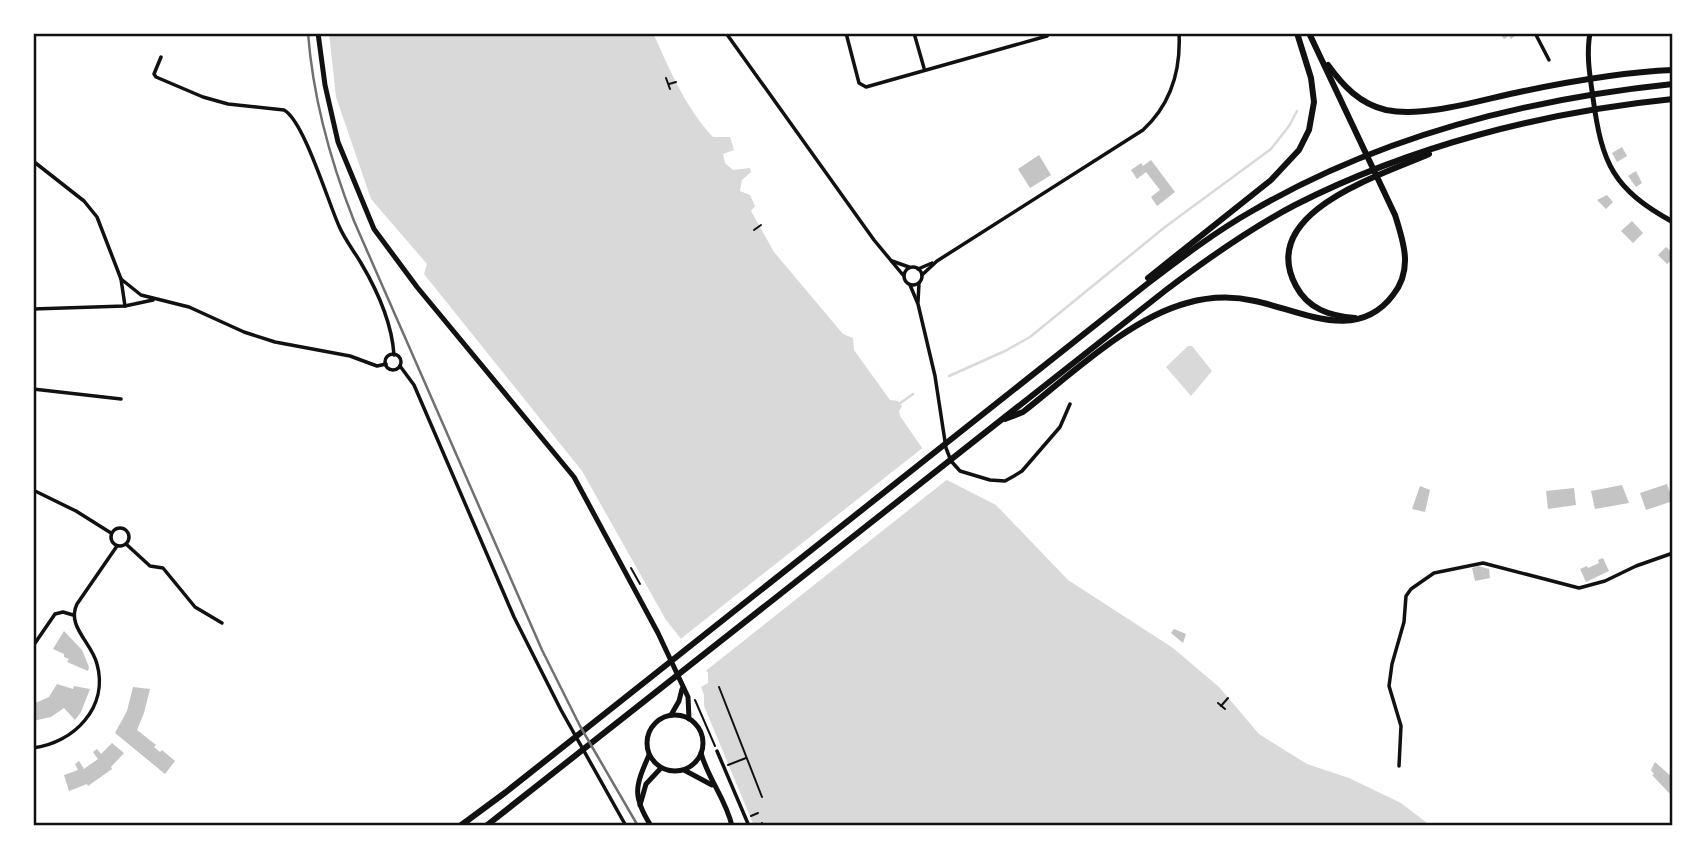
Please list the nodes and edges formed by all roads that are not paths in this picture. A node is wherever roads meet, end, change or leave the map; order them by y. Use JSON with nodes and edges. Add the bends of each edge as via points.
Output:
{"nodes":[{"id":1,"x":318,"y":33,"type":"edge"},
{"id":2,"x":726,"y":33,"type":"edge"},
{"id":3,"x":846,"y":33,"type":"edge"},
{"id":4,"x":914,"y":33,"type":"edge"},
{"id":5,"x":1049,"y":33,"type":"edge"},
{"id":6,"x":1179,"y":33,"type":"edge"},
{"id":7,"x":1297,"y":33,"type":"edge"},
{"id":8,"x":1309,"y":33,"type":"edge"},
{"id":9,"x":1535,"y":33,"type":"edge"},
{"id":10,"x":1590,"y":33,"type":"edge"},
{"id":11,"x":1315,"y":45,"type":"junction"},
{"id":12,"x":161,"y":57,"type":"dead end"},
{"id":13,"x":1549,"y":60,"type":"dead end"},
{"id":14,"x":924,"y":69,"type":"junction"},
{"id":15,"x":1673,"y":69,"type":"edge"},
{"id":16,"x":1673,"y":84,"type":"edge"},
{"id":17,"x":1673,"y":99,"type":"edge"},
{"id":18,"x":33,"y":161,"type":"edge"},
{"id":19,"x":1389,"y":167,"type":"junction"},
{"id":20,"x":1673,"y":222,"type":"edge"},
{"id":21,"x":889,"y":260,"type":"junction"},
{"id":22,"x":937,"y":261,"type":"junction"},
{"id":23,"x":909,"y":267,"type":"junction"},
{"id":24,"x":918,"y":269,"type":"junction"},
{"id":25,"x":903,"y":275,"type":"junction"},
{"id":26,"x":922,"y":275,"type":"junction"},
{"id":27,"x":121,"y":279,"type":"junction"},
{"id":28,"x":919,"y":283,"type":"junction"},
{"id":29,"x":910,"y":285,"type":"junction"},
{"id":30,"x":155,"y":299,"type":"junction"},
{"id":31,"x":918,"y":304,"type":"junction"},
{"id":32,"x":125,"y":306,"type":"junction"},
{"id":33,"x":33,"y":309,"type":"edge"},
{"id":34,"x":1364,"y":318,"type":"junction"},
{"id":35,"x":394,"y":355,"type":"junction"},
{"id":36,"x":1054,"y":357,"type":"junction"},
{"id":37,"x":386,"y":364,"type":"junction"},
{"id":38,"x":400,"y":366,"type":"junction"},
{"id":39,"x":33,"y":389,"type":"edge"},
{"id":40,"x":121,"y":399,"type":"dead end"},
{"id":41,"x":1070,"y":404,"type":"dead end"},
{"id":42,"x":999,"y":421,"type":"junction"},
{"id":43,"x":33,"y":490,"type":"edge"},
{"id":44,"x":128,"y":524,"type":"dead end"},
{"id":45,"x":124,"y":529,"type":"junction"},
{"id":46,"x":111,"y":533,"type":"junction"},
{"id":47,"x":126,"y":544,"type":"junction"},
{"id":48,"x":117,"y":546,"type":"junction"},
{"id":49,"x":1673,"y":553,"type":"edge"},
{"id":50,"x":74,"y":615,"type":"junction"},
{"id":51,"x":222,"y":623,"type":"dead end"},
{"id":52,"x":33,"y":646,"type":"edge"},
{"id":53,"x":682,"y":686,"type":"junction"},
{"id":54,"x":671,"y":715,"type":"junction"},
{"id":55,"x":689,"y":719,"type":"junction"},
{"id":56,"x":33,"y":748,"type":"edge"},
{"id":57,"x":717,"y":751,"type":"road end"},
{"id":58,"x":701,"y":752,"type":"junction"},
{"id":59,"x":649,"y":755,"type":"junction"},
{"id":60,"x":1399,"y":766,"type":"dead end"},
{"id":61,"x":661,"y":768,"type":"junction"},
{"id":62,"x":684,"y":769,"type":"junction"},
{"id":63,"x":714,"y":786,"type":"junction"},
{"id":64,"x":640,"y":805,"type":"junction"},
{"id":65,"x":460,"y":826,"type":"edge"},
{"id":66,"x":486,"y":826,"type":"edge"},
{"id":67,"x":626,"y":826,"type":"edge"},
{"id":68,"x":651,"y":826,"type":"edge"},
{"id":69,"x":732,"y":826,"type":"edge"},
{"id":70,"x":749,"y":826,"type":"edge"}],
"edges":[{"from":1,"to":53,"type":"main road","via":[[338,142],[374,229],[574,477]]},
{"from":2,"to":21,"type":"street"},
{"from":3,"to":14,"type":"street","via":[[859,83],[866,87]]},
{"from":4,"to":14,"type":"street"},
{"from":5,"to":14,"type":"street"},
{"from":6,"to":22,"type":"street","via":[[1174,84],[1163,108],[1143,130]]},
{"from":7,"to":36,"type":"highway","via":[[1314,102],[1309,130],[1292,159]]},
{"from":8,"to":11,"type":"highway"},
{"from":9,"to":13,"type":"street"},
{"from":10,"to":20,"type":"main road","via":[[1590,68],[1604,156],[1627,191]]},
{"from":11,"to":15,"type":"highway","via":[[1354,95],[1394,111],[1433,109],[1536,88]]},
{"from":11,"to":34,"type":"highway","via":[[1405,243],[1406,271],[1398,289],[1384,307]]},
{"from":12,"to":35,"type":"street","via":[[156,77],[228,104],[291,114],[341,232],[373,287],[393,337]]},
{"from":16,"to":36,"type":"highway","via":[[1546,103],[1381,149],[1277,197],[1226,227]]},
{"from":17,"to":19,"type":"highway","via":[[1493,131]]},
{"from":18,"to":27,"type":"street","via":[[91,208]]},
{"from":19,"to":34,"type":"highway","via":[[1327,201],[1305,220],[1293,238],[1289,261],[1293,282],[1310,304],[1328,314]]},
{"from":19,"to":42,"type":"highway","via":[[1293,206],[1224,248]]},
{"from":21,"to":23,"type":"street"},
{"from":21,"to":25,"type":"street"},
{"from":22,"to":24,"type":"street"},
{"from":22,"to":26,"type":"street"},
{"from":23,"to":24,"type":"street"},
{"from":23,"to":25,"type":"street"},
{"from":24,"to":26,"type":"street"},
{"from":25,"to":29,"type":"street"},
{"from":26,"to":28,"type":"street"},
{"from":27,"to":30,"type":"street","via":[[141,295]]},
{"from":27,"to":32,"type":"street"},
{"from":28,"to":29,"type":"street"},
{"from":28,"to":31,"type":"street"},
{"from":29,"to":31,"type":"street"},
{"from":30,"to":32,"type":"street"},
{"from":30,"to":37,"type":"street","via":[[189,307],[275,342],[377,366]]},
{"from":31,"to":41,"type":"street","via":[[942,430],[951,461],[960,471],[1005,481],[1022,471],[1060,426]]},
{"from":32,"to":33,"type":"street"},
{"from":34,"to":42,"type":"highway","via":[[1329,321],[1242,299],[1189,303],[1137,326],[1023,412]]},
{"from":35,"to":37,"type":"street"},
{"from":35,"to":38,"type":"street","via":[[400,358]]},
{"from":36,"to":65,"type":"highway"},
{"from":37,"to":38,"type":"street","via":[[392,370]]},
{"from":38,"to":67,"type":"street","via":[[414,385],[531,653]]},
{"from":39,"to":40,"type":"street"},
{"from":42,"to":66,"type":"highway"},
{"from":43,"to":46,"type":"street"},
{"from":44,"to":45,"type":"street"},
{"from":45,"to":46,"type":"street"},
{"from":45,"to":47,"type":"street","via":[[129,536]]},
{"from":46,"to":48,"type":"street"},
{"from":47,"to":48,"type":"street"},
{"from":47,"to":51,"type":"street","via":[[150,566],[163,568],[195,607]]},
{"from":48,"to":50,"type":"street"},
{"from":49,"to":60,"type":"street","via":[[1579,589],[1483,563],[1434,573],[1410,589],[1389,686],[1401,726]]},
{"from":50,"to":52,"type":"street","via":[[55,614]]},
{"from":50,"to":56,"type":"street","via":[[98,666],[94,705],[73,733],[55,744]]},
{"from":53,"to":54,"type":"main road"},
{"from":53,"to":55,"type":"main road","via":[[688,697]]},
{"from":54,"to":55,"type":"main road"},
{"from":54,"to":59,"type":"main road","via":[[650,730]]},
{"from":55,"to":58,"type":"main road","via":[[699,730]]},
{"from":57,"to":70,"type":"street"},
{"from":58,"to":62,"type":"main road"},
{"from":58,"to":63,"type":"main road"},
{"from":59,"to":61,"type":"main road"},
{"from":59,"to":64,"type":"main road","via":[[638,784]]},
{"from":61,"to":62,"type":"main road"},
{"from":61,"to":64,"type":"main road","via":[[646,784]]},
{"from":62,"to":63,"type":"main road"},
{"from":63,"to":69,"type":"main road"},
{"from":64,"to":68,"type":"main road"}]}
